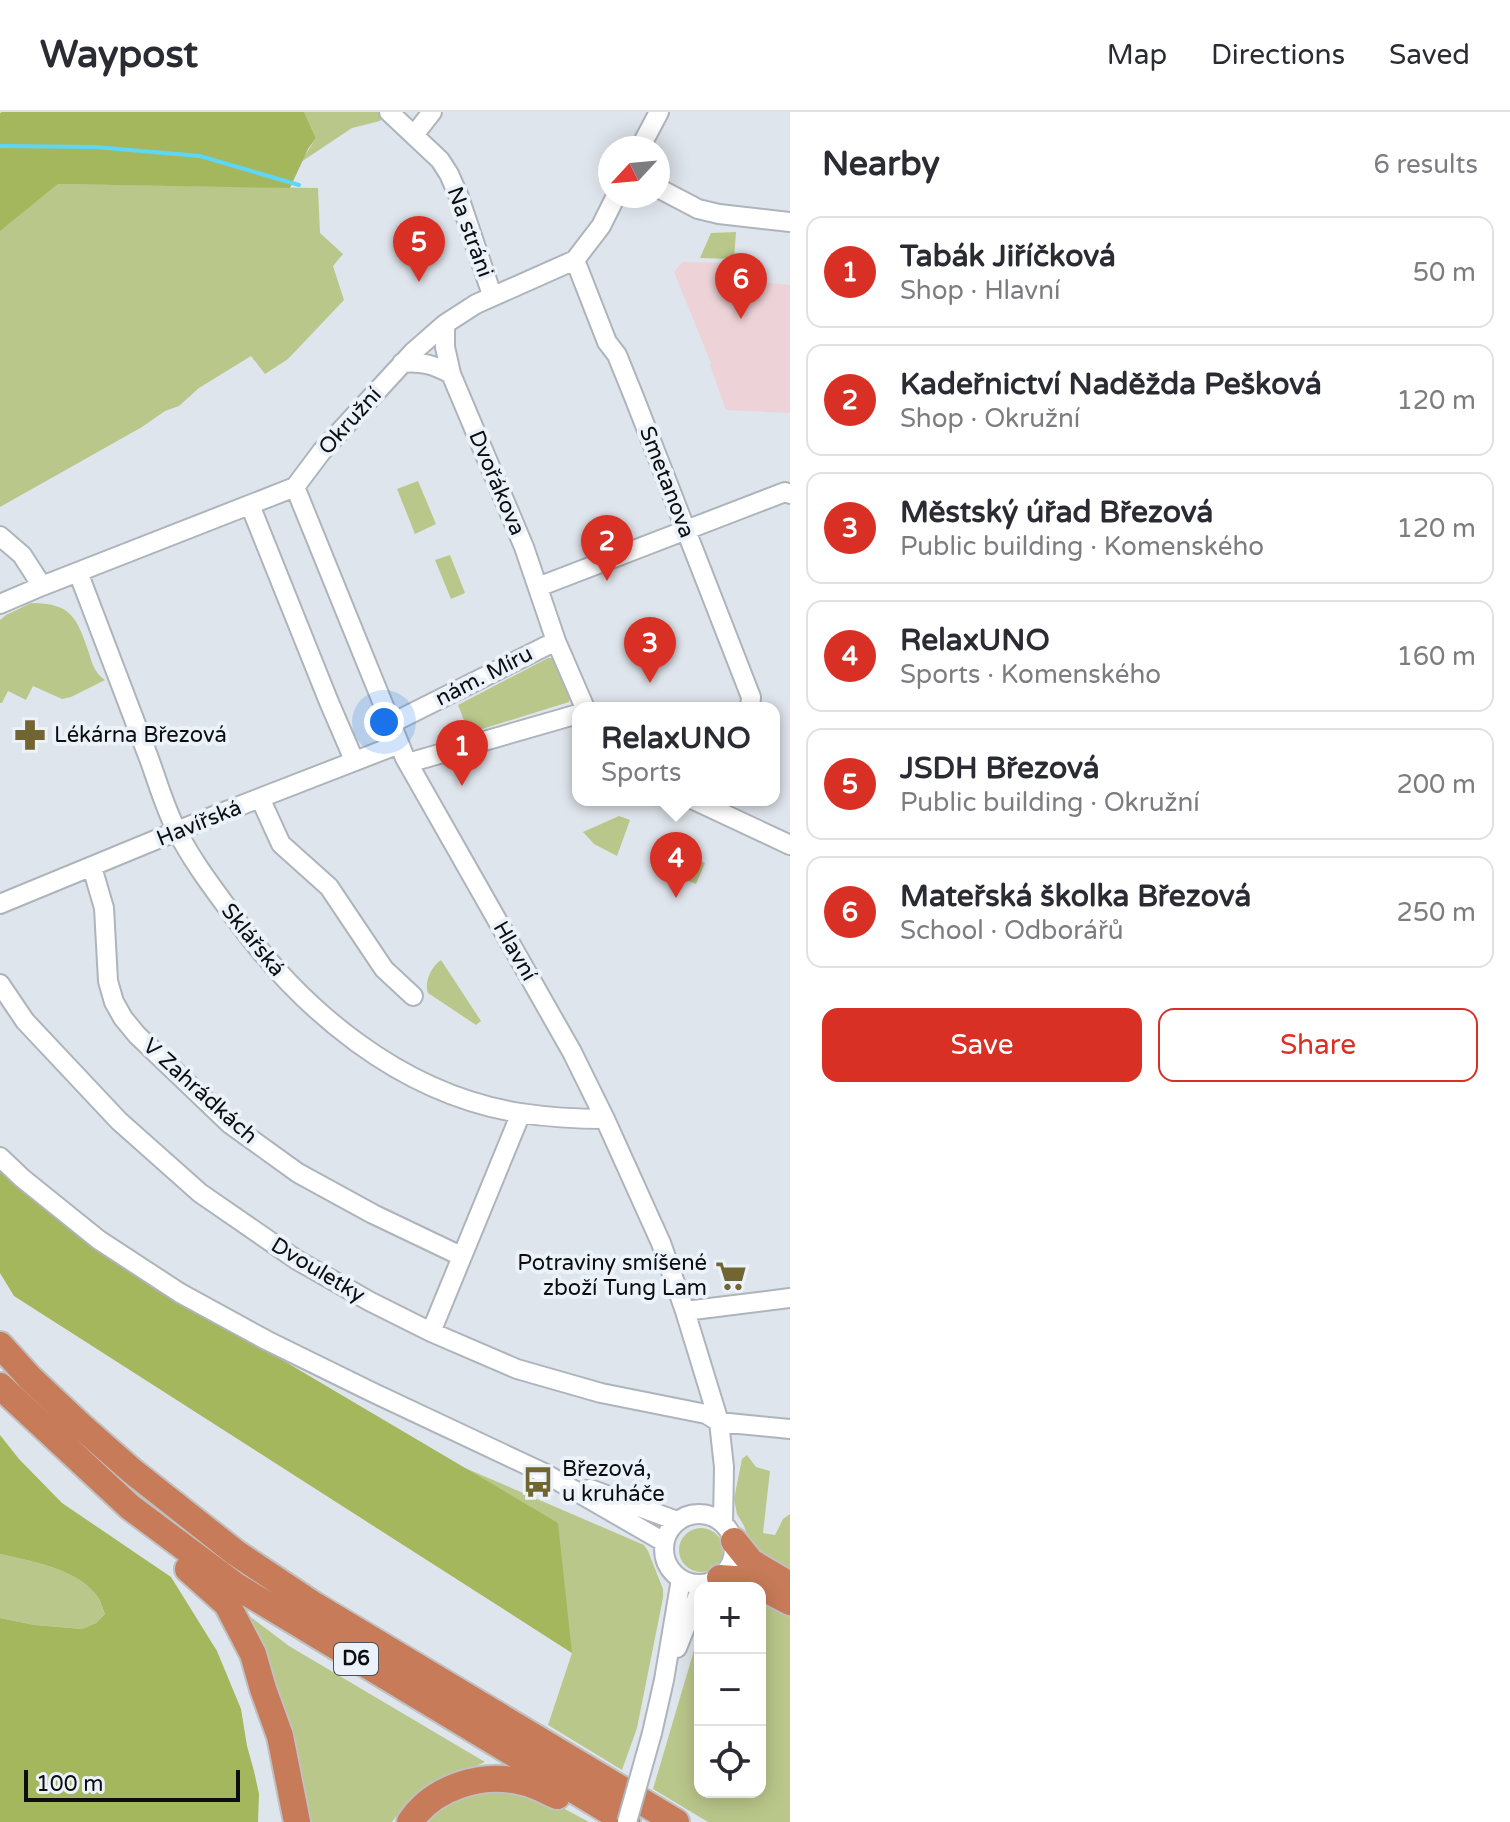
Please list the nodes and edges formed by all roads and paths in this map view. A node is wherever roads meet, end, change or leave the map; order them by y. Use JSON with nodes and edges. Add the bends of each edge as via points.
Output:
{"nodes":[{"id":1,"x":389,"y":112,"type":"edge"},
{"id":2,"x":432,"y":112,"type":"edge"},
{"id":3,"x":659,"y":112,"type":"edge"},
{"id":4,"x":414,"y":135,"type":"junction"},
{"id":5,"x":646,"y":136,"type":"edge"},
{"id":6,"x":670,"y":194,"type":"edge"},
{"id":7,"x":610,"y":208,"type":"edge"},
{"id":8,"x":790,"y":222,"type":"edge"},
{"id":9,"x":575,"y":260,"type":"junction"},
{"id":10,"x":492,"y":295,"type":"junction"},
{"id":11,"x":445,"y":324,"type":"junction"},
{"id":12,"x":402,"y":363,"type":"junction"},
{"id":13,"x":451,"y":374,"type":"junction"},
{"id":14,"x":295,"y":487,"type":"junction"},
{"id":15,"x":788,"y":489,"type":"edge"},
{"id":16,"x":250,"y":505,"type":"junction"},
{"id":17,"x":685,"y":530,"type":"junction"},
{"id":18,"x":0,"y":536,"type":"edge"},
{"id":19,"x":78,"y":572,"type":"junction"},
{"id":20,"x":42,"y":586,"type":"junction"},
{"id":21,"x":538,"y":587,"type":"junction"},
{"id":22,"x":0,"y":604,"type":"edge"},
{"id":23,"x":556,"y":641,"type":"junction"},
{"id":24,"x":582,"y":702,"type":"edge"},
{"id":25,"x":751,"y":702,"type":"edge"},
{"id":26,"x":572,"y":716,"type":"edge"},
{"id":27,"x":390,"y":724,"type":"junction"},
{"id":28,"x":399,"y":744,"type":"junction"},
{"id":29,"x":354,"y":760,"type":"junction"},
{"id":30,"x":408,"y":763,"type":"junction"},
{"id":31,"x":260,"y":798,"type":"junction"},
{"id":32,"x":724,"y":807,"type":"edge"},
{"id":33,"x":177,"y":832,"type":"junction"},
{"id":34,"x":790,"y":845,"type":"edge"},
{"id":35,"x":92,"y":867,"type":"junction"},
{"id":36,"x":0,"y":904,"type":"edge"},
{"id":37,"x":0,"y":984,"type":"edge"},
{"id":38,"x":413,"y":996,"type":"dead end"},
{"id":39,"x":521,"y":1113,"type":"junction"},
{"id":40,"x":605,"y":1119,"type":"junction"},
{"id":41,"x":0,"y":1157,"type":"edge"},
{"id":42,"x":461,"y":1256,"type":"junction"},
{"id":43,"x":790,"y":1298,"type":"edge"},
{"id":44,"x":685,"y":1311,"type":"junction"},
{"id":45,"x":431,"y":1332,"type":"junction"},
{"id":46,"x":0,"y":1345,"type":"edge"},
{"id":47,"x":0,"y":1386,"type":"edge"},
{"id":48,"x":719,"y":1422,"type":"junction"},
{"id":49,"x":790,"y":1428,"type":"edge"},
{"id":50,"x":724,"y":1467,"type":"junction"},
{"id":51,"x":546,"y":1474,"type":"junction"},
{"id":52,"x":99,"y":1479,"type":"junction"},
{"id":53,"x":169,"y":1498,"type":"junction"},
{"id":54,"x":703,"y":1513,"type":"junction"},
{"id":55,"x":677,"y":1521,"type":"junction"},
{"id":56,"x":728,"y":1531,"type":"junction"},
{"id":57,"x":664,"y":1542,"type":"junction"},
{"id":58,"x":681,"y":1579,"type":"junction"},
{"id":59,"x":711,"y":1582,"type":"edge"},
{"id":60,"x":731,"y":1582,"type":"edge"},
{"id":61,"x":752,"y":1582,"type":"edge"},
{"id":62,"x":694,"y":1583,"type":"edge"},
{"id":63,"x":790,"y":1585,"type":"edge"},
{"id":64,"x":766,"y":1589,"type":"edge"},
{"id":65,"x":790,"y":1602,"type":"edge"},
{"id":66,"x":694,"y":1612,"type":"edge"},
{"id":67,"x":664,"y":1680,"type":"junction"},
{"id":68,"x":297,"y":1822,"type":"edge"},
{"id":69,"x":410,"y":1822,"type":"edge"},
{"id":70,"x":604,"y":1822,"type":"edge"},
{"id":71,"x":627,"y":1822,"type":"edge"},
{"id":72,"x":676,"y":1822,"type":"edge"},
{"id":73,"x":696,"y":1822,"type":"edge"}],
"edges":[{"from":1,"to":4,"type":"street","name":"Na stráni"},
{"from":2,"to":4,"type":"street"},
{"from":3,"to":5,"type":"street"},
{"from":4,"to":10,"type":"street","name":"Na stráni","via":[[449,174]]},
{"from":6,"to":8,"type":"street","via":[[719,214]]},
{"from":7,"to":9,"type":"street","name":"Okružní"},
{"from":9,"to":10,"type":"street","name":"Okružní"},
{"from":9,"to":17,"type":"street","name":"Smetanova"},
{"from":10,"to":11,"type":"street","name":"Okružní"},
{"from":11,"to":12,"type":"street","name":"Okružní"},
{"from":11,"to":13,"type":"street","name":"Dvořákova"},
{"from":12,"to":13,"type":"street","via":[[429,363]]},
{"from":12,"to":14,"type":"street","name":"Okružní"},
{"from":13,"to":21,"type":"street","name":"Dvořákova"},
{"from":14,"to":16,"type":"street"},
{"from":14,"to":27,"type":"street","name":"Hlavní"},
{"from":15,"to":17,"type":"street"},
{"from":16,"to":19,"type":"street"},
{"from":16,"to":29,"type":"street"},
{"from":17,"to":21,"type":"street"},
{"from":17,"to":25,"type":"street","name":"Smetanova"},
{"from":18,"to":20,"type":"street","via":[[22,555]]},
{"from":19,"to":20,"type":"street"},
{"from":19,"to":33,"type":"street","name":"Sklářská"},
{"from":20,"to":22,"type":"street"},
{"from":21,"to":23,"type":"street","name":"Dvořákova"},
{"from":23,"to":24,"type":"street","name":"nám. Míru"},
{"from":23,"to":27,"type":"street","name":"nám. Míru"},
{"from":26,"to":30,"type":"street"},
{"from":27,"to":28,"type":"street","name":"Hlavní"},
{"from":28,"to":29,"type":"street","name":"Havířská"},
{"from":28,"to":30,"type":"street","name":"Hlavní"},
{"from":29,"to":31,"type":"street","name":"Havířská"},
{"from":30,"to":40,"type":"street","name":"Hlavní","via":[[551,1013]]},
{"from":31,"to":33,"type":"street","name":"Havířská"},
{"from":31,"to":38,"type":"street","via":[[281,844],[329,887],[384,969]]},
{"from":32,"to":34,"type":"street"},
{"from":33,"to":35,"type":"street","name":"Havířská"},
{"from":33,"to":39,"type":"street","name":"Sklářská","via":[[250,940],[323,1015],[373,1055],[410,1074],[459,1097]]},
{"from":35,"to":36,"type":"street","name":"Havířská"},
{"from":35,"to":42,"type":"street","name":"V Zahrádkách","via":[[104,908],[108,981],[114,1002],[137,1035],[230,1124],[298,1173]]},
{"from":37,"to":45,"type":"street","name":"Dvouletky","via":[[25,1021],[119,1121],[200,1193],[297,1260]]},
{"from":39,"to":40,"type":"street","name":"Sklářská"},
{"from":39,"to":42,"type":"street"},
{"from":40,"to":44,"type":"street","name":"Hlavní"},
{"from":41,"to":51,"type":"street","via":[[99,1240],[180,1293],[360,1387]]},
{"from":42,"to":45,"type":"street"},
{"from":43,"to":44,"type":"street"},
{"from":44,"to":48,"type":"street","name":"Hlavní"},
{"from":45,"to":48,"type":"street","name":"Dvouletky","via":[[517,1369],[706,1414]]},
{"from":46,"to":53,"type":"highway","number":"D6","via":[[81,1426]]},
{"from":47,"to":52,"type":"highway","number":"D6"},
{"from":48,"to":49,"type":"street","name":"Dvouletky"},
{"from":48,"to":50,"type":"street","name":"Hlavní"},
{"from":50,"to":54,"type":"street"},
{"from":50,"to":56,"type":"street","name":"Hlavní"},
{"from":51,"to":55,"type":"street"},
{"from":51,"to":57,"type":"street"},
{"from":52,"to":68,"type":"highway","via":[[126,1515],[227,1604],[253,1654],[280,1736]]},
{"from":52,"to":71,"type":"highway","number":"D6","via":[[236,1586]]},
{"from":53,"to":72,"type":"highway","number":"D6","via":[[236,1553],[314,1605]]},
{"from":53,"to":73,"type":"highway","via":[[195,1505],[369,1623]]},
{"from":54,"to":55,"type":"street"},
{"from":54,"to":56,"type":"street"},
{"from":55,"to":57,"type":"street"},
{"from":56,"to":59,"type":"street","via":[[733,1561]]},
{"from":56,"to":63,"type":"highway","via":[[751,1562]]},
{"from":57,"to":58,"type":"street","via":[[665,1559]]},
{"from":58,"to":62,"type":"street"},
{"from":58,"to":67,"type":"street"},
{"from":60,"to":61,"type":"highway"},
{"from":64,"to":65,"type":"highway"},
{"from":66,"to":67,"type":"street"},
{"from":67,"to":71,"type":"street","bridge":true},
{"from":69,"to":70,"type":"highway","via":[[429,1801],[452,1788],[497,1780],[522,1781]]}]}
